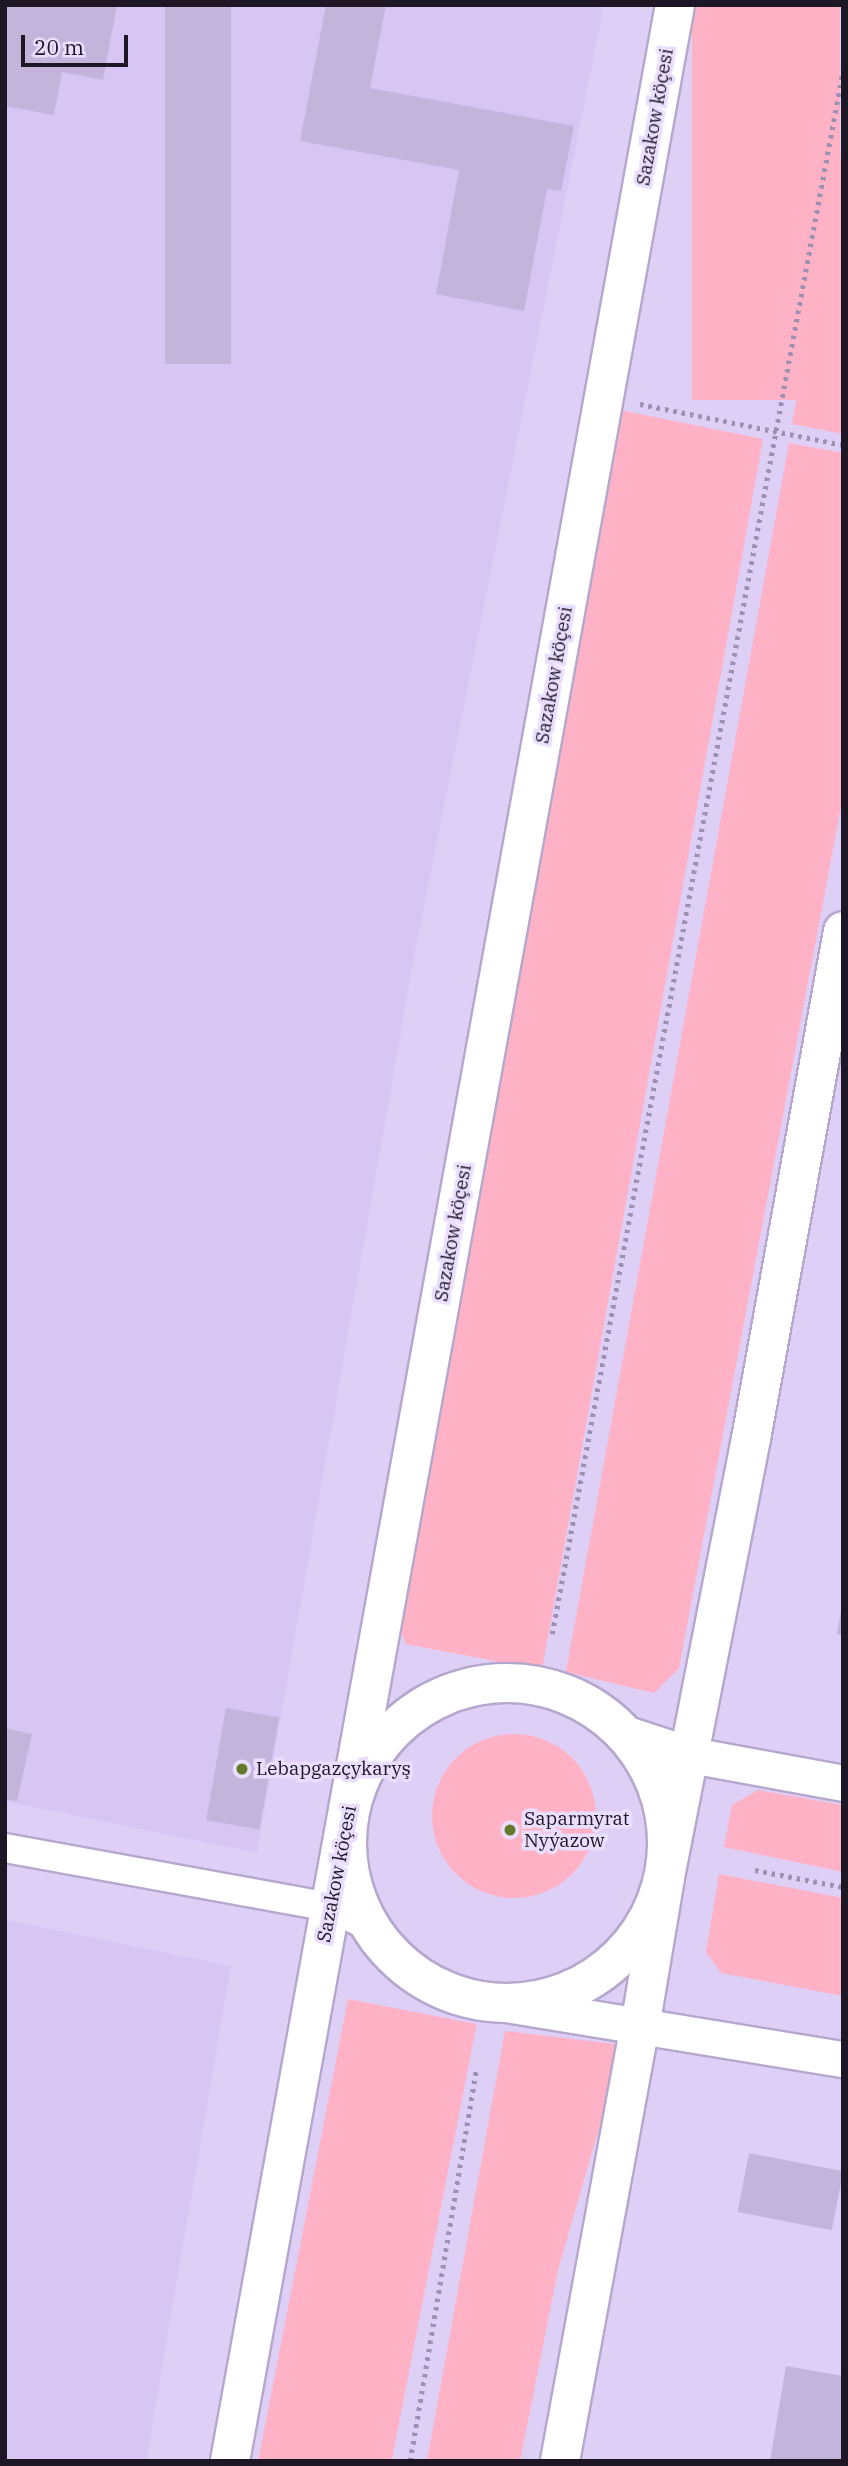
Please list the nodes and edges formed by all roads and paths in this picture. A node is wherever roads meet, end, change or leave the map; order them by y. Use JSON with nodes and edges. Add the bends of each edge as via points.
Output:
{"nodes":[{"id":1,"x":675,"y":5,"type":"edge"},
{"id":2,"x":843,"y":70,"type":"edge"},
{"id":3,"x":635,"y":403,"type":"dead end"},
{"id":4,"x":777,"y":432,"type":"junction"},
{"id":5,"x":843,"y":444,"type":"edge"},
{"id":6,"x":843,"y":931,"type":"edge"},
{"id":7,"x":552,"y":1634,"type":"dead end"},
{"id":8,"x":624,"y":1733,"type":"junction"},
{"id":9,"x":691,"y":1755,"type":"junction"},
{"id":10,"x":843,"y":1783,"type":"edge"},
{"id":11,"x":347,"y":1820,"type":"junction"},
{"id":12,"x":5,"y":1848,"type":"edge"},
{"id":13,"x":755,"y":1870,"type":"dead end"},
{"id":14,"x":665,"y":1877,"type":"junction"},
{"id":15,"x":843,"y":1887,"type":"edge"},
{"id":16,"x":330,"y":1907,"type":"junction"},
{"id":17,"x":368,"y":1926,"type":"junction"},
{"id":18,"x":506,"y":2004,"type":"junction"},
{"id":19,"x":640,"y":2027,"type":"junction"},
{"id":20,"x":843,"y":2059,"type":"edge"},
{"id":21,"x":476,"y":2071,"type":"dead end"},
{"id":22,"x":230,"y":2461,"type":"edge"},
{"id":23,"x":410,"y":2461,"type":"edge"},
{"id":24,"x":560,"y":2461,"type":"edge"}],
"edges":[{"from":1,"to":11,"type":"main road","name":"Sazakow köçesi"},
{"from":2,"to":4,"type":"path"},
{"from":3,"to":4,"type":"path"},
{"from":4,"to":5,"type":"path"},
{"from":4,"to":7,"type":"path"},
{"from":6,"to":9,"type":"main road"},
{"from":8,"to":9,"type":"street"},
{"from":8,"to":11,"type":"main road","via":[[583,1702],[535,1685],[484,1684],[434,1700],[393,1730],[362,1771]]},
{"from":8,"to":14,"type":"main road","via":[[647,1764],[662,1800],[668,1839]]},
{"from":9,"to":10,"type":"street"},
{"from":9,"to":14,"type":"main road"},
{"from":11,"to":16,"type":"main road","name":"Sazakow köçesi"},
{"from":11,"to":17,"type":"main road","via":[[348,1875]]},
{"from":12,"to":16,"type":"street"},
{"from":13,"to":15,"type":"path"},
{"from":14,"to":18,"type":"main road","via":[[645,1928],[608,1969],[560,1995]]},
{"from":14,"to":19,"type":"main road"},
{"from":16,"to":17,"type":"street"},
{"from":16,"to":22,"type":"main road","name":"Sazakow köçesi"},
{"from":17,"to":18,"type":"main road","via":[[404,1967],[452,1994]]},
{"from":18,"to":19,"type":"street"},
{"from":19,"to":20,"type":"street"},
{"from":19,"to":24,"type":"main road"},
{"from":21,"to":23,"type":"path"}]}
